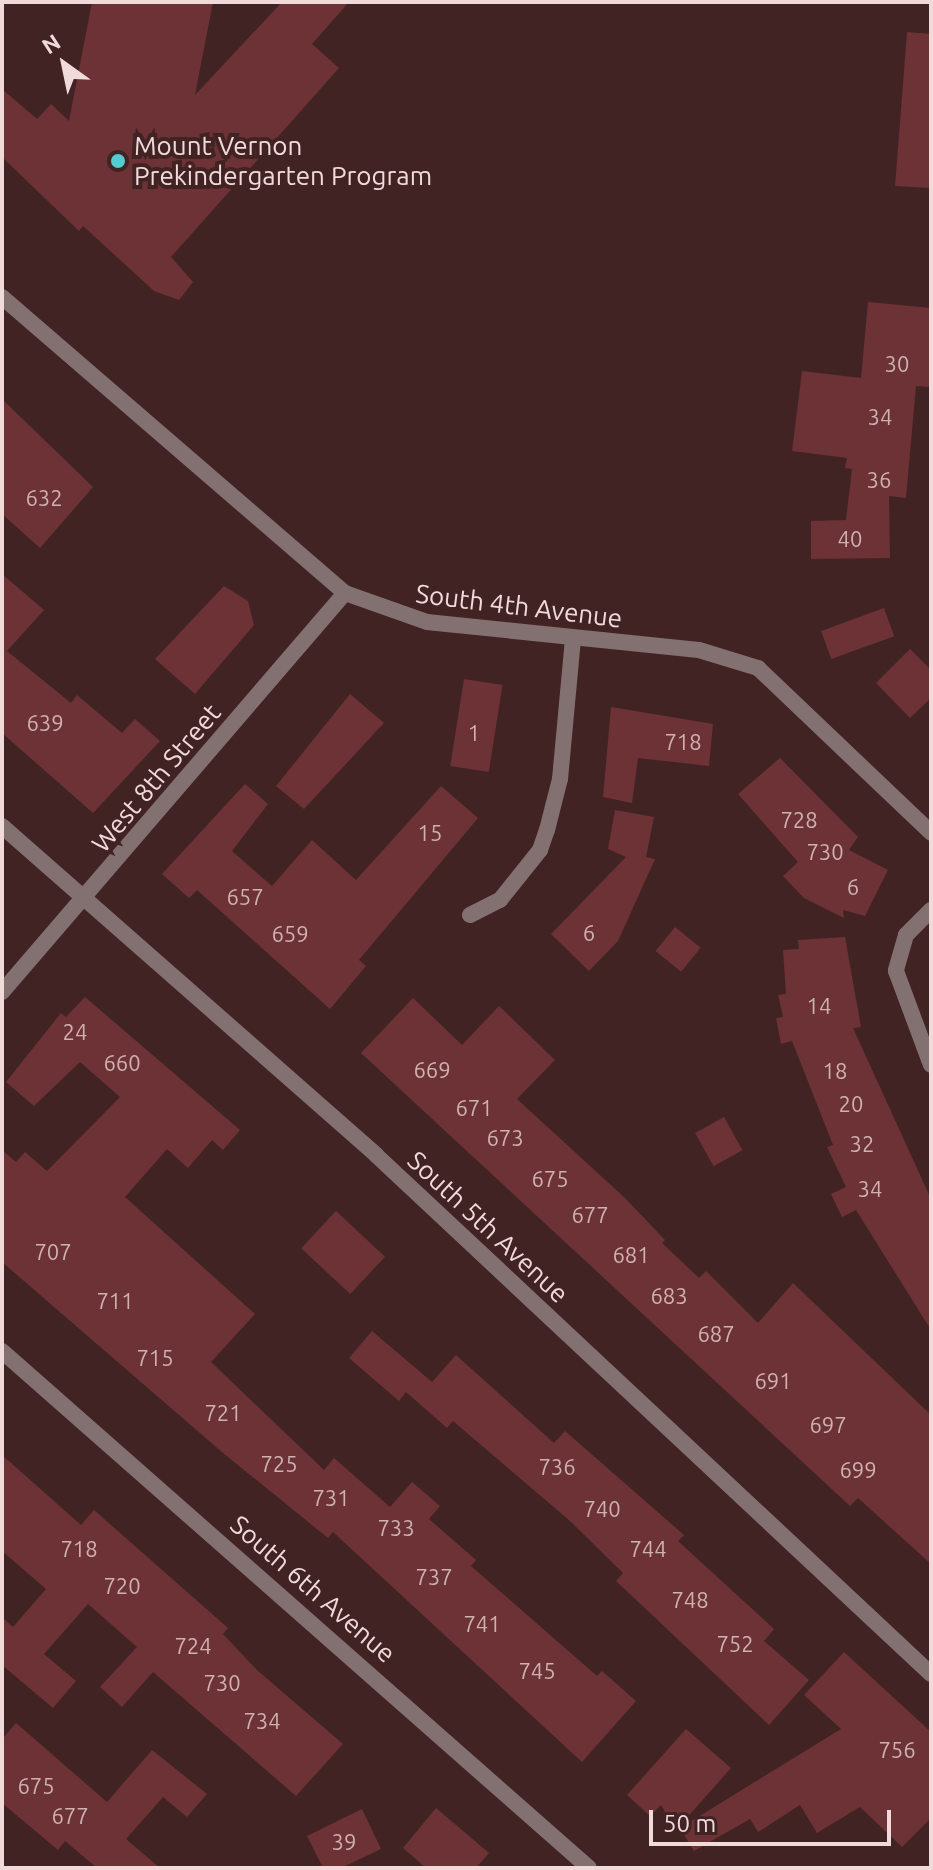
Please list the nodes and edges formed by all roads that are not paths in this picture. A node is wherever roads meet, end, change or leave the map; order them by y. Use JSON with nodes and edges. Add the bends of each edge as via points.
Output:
{"nodes":[{"id":1,"x":2,"y":297,"type":"edge"},
{"id":2,"x":345,"y":593,"type":"junction"},
{"id":3,"x":573,"y":640,"type":"junction"},
{"id":4,"x":2,"y":826,"type":"edge"},
{"id":5,"x":931,"y":833,"type":"edge"},
{"id":6,"x":84,"y":899,"type":"junction"},
{"id":7,"x":931,"y":910,"type":"edge"},
{"id":8,"x":470,"y":915,"type":"dead end"},
{"id":9,"x":2,"y":992,"type":"edge"},
{"id":10,"x":931,"y":1065,"type":"edge"},
{"id":11,"x":2,"y":1351,"type":"edge"},
{"id":12,"x":931,"y":1674,"type":"edge"},
{"id":13,"x":589,"y":1868,"type":"edge"}],
"edges":[{"from":1,"to":2,"type":"street","name":"South 4th Avenue"},
{"from":2,"to":3,"type":"street","name":"South 4th Avenue","via":[[427,622]]},
{"from":2,"to":6,"type":"street","name":"West 8th Street"},
{"from":3,"to":5,"type":"street","name":"South 4th Avenue","via":[[699,650],[758,668]]},
{"from":3,"to":8,"type":"street","via":[[560,779],[544,840],[500,900]]},
{"from":4,"to":6,"type":"street","name":"South 5th Avenue"},
{"from":6,"to":9,"type":"street","name":"West 8th Street"},
{"from":6,"to":12,"type":"street","name":"South 5th Avenue","via":[[376,1155]]},
{"from":7,"to":10,"type":"street","via":[[906,935],[896,971]]},
{"from":11,"to":13,"type":"street","name":"South 6th Avenue"}]}
